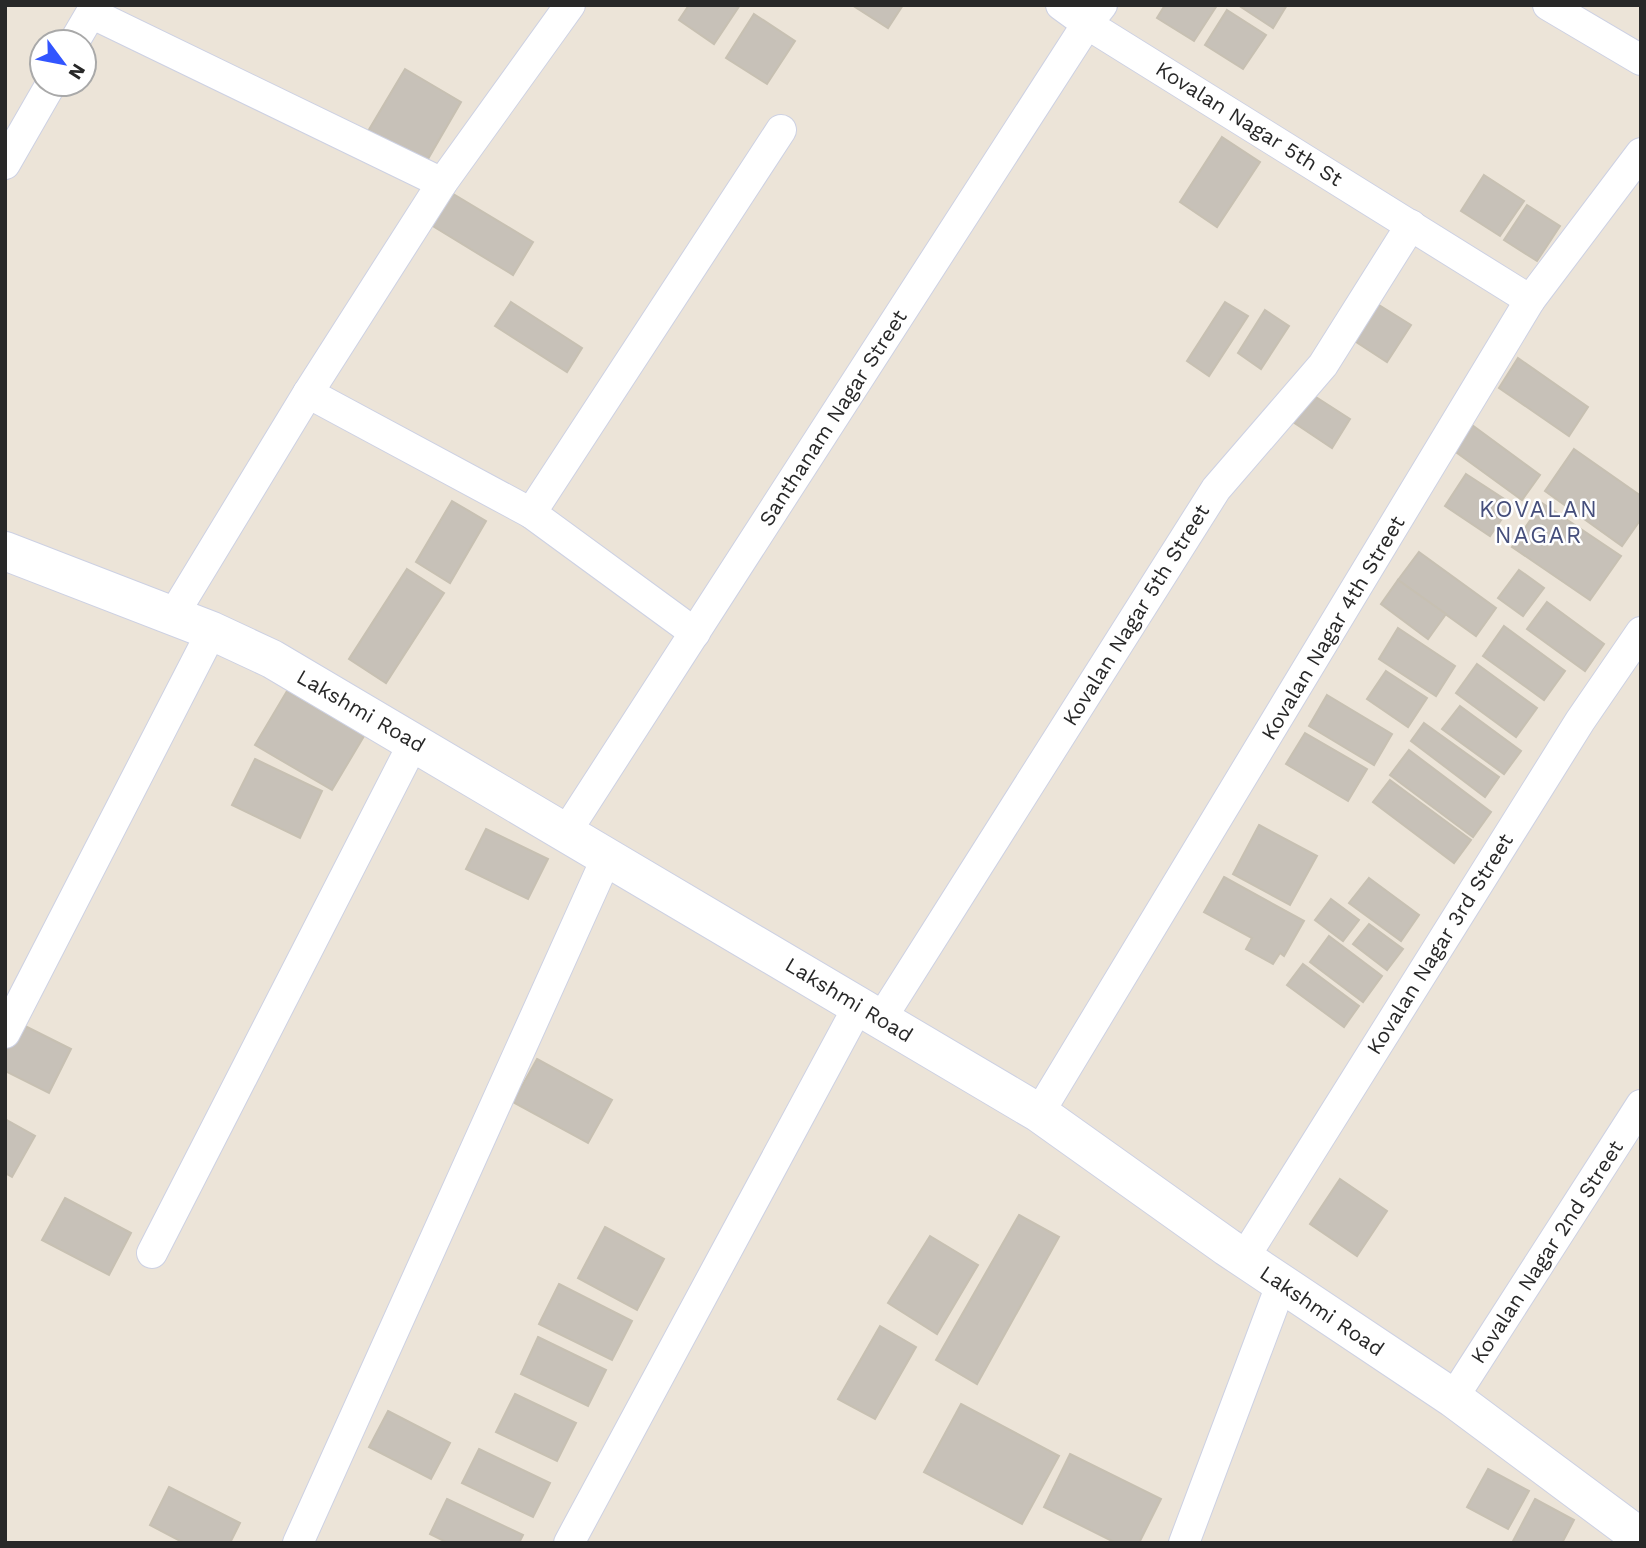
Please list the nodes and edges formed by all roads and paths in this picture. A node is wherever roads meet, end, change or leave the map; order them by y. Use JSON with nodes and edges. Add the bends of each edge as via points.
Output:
{"nodes":[{"id":1,"x":570,"y":5,"type":"edge"},
{"id":2,"x":1061,"y":5,"type":"edge"},
{"id":3,"x":1548,"y":5,"type":"edge"},
{"id":4,"x":1094,"y":15,"type":"edge"},
{"id":5,"x":82,"y":28,"type":"edge"},
{"id":6,"x":1641,"y":60,"type":"edge"},
{"id":7,"x":43,"y":98,"type":"edge"},
{"id":8,"x":781,"y":130,"type":"dead end"},
{"id":9,"x":1641,"y":153,"type":"edge"},
{"id":10,"x":5,"y":164,"type":"edge"},
{"id":11,"x":442,"y":183,"type":"junction"},
{"id":12,"x":1411,"y":225,"type":"junction"},
{"id":13,"x":1530,"y":300,"type":"junction"},
{"id":14,"x":308,"y":393,"type":"junction"},
{"id":15,"x":531,"y":513,"type":"junction"},
{"id":16,"x":6,"y":553,"type":"edge"},
{"id":17,"x":172,"y":617,"type":"junction"},
{"id":18,"x":212,"y":631,"type":"junction"},
{"id":19,"x":1641,"y":632,"type":"edge"},
{"id":20,"x":695,"y":633,"type":"junction"},
{"id":21,"x":414,"y":742,"type":"junction"},
{"id":22,"x":566,"y":832,"type":"junction"},
{"id":23,"x":607,"y":857,"type":"junction"},
{"id":24,"x":870,"y":1012,"type":"junction"},
{"id":25,"x":5,"y":1033,"type":"edge"},
{"id":26,"x":1641,"y":1105,"type":"edge"},
{"id":27,"x":1040,"y":1113,"type":"junction"},
{"id":28,"x":152,"y":1253,"type":"dead end"},
{"id":29,"x":1244,"y":1258,"type":"junction"},
{"id":30,"x":1282,"y":1285,"type":"junction"},
{"id":31,"x":1453,"y":1398,"type":"junction"},
{"id":32,"x":1641,"y":1538,"type":"edge"},
{"id":33,"x":298,"y":1543,"type":"edge"},
{"id":34,"x":569,"y":1543,"type":"edge"},
{"id":35,"x":1184,"y":1543,"type":"edge"}],
"edges":[{"from":1,"to":11,"type":"street"},
{"from":2,"to":4,"type":"street","name":"Kovalan Nagar 5th St"},
{"from":3,"to":6,"type":"street"},
{"from":4,"to":12,"type":"street","name":"Kovalan Nagar 5th St"},
{"from":4,"to":20,"type":"street","name":"Santhanam Nagar Street"},
{"from":5,"to":11,"type":"street","via":[[91,13]]},
{"from":7,"to":10,"type":"street"},
{"from":8,"to":15,"type":"street"},
{"from":9,"to":13,"type":"street","name":"Kovalan Nagar 4th Street"},
{"from":11,"to":14,"type":"street"},
{"from":12,"to":13,"type":"street","name":"Kovalan Nagar 5th St"},
{"from":12,"to":24,"type":"street","name":"Kovalan Nagar 5th Street","via":[[1323,365],[1216,489]]},
{"from":13,"to":27,"type":"street","name":"Kovalan Nagar 4th Street"},
{"from":14,"to":15,"type":"street"},
{"from":14,"to":17,"type":"street"},
{"from":15,"to":20,"type":"street"},
{"from":16,"to":17,"type":"street","name":"Lakshmi Road"},
{"from":17,"to":18,"type":"street","name":"Lakshmi Road"},
{"from":18,"to":21,"type":"street","name":"Lakshmi Road","via":[[272,659]]},
{"from":18,"to":25,"type":"street"},
{"from":19,"to":29,"type":"street","name":"Kovalan Nagar 3rd Street","via":[[1580,721]]},
{"from":20,"to":22,"type":"street","name":"Santhanam Nagar Street"},
{"from":21,"to":22,"type":"street","name":"Lakshmi Road"},
{"from":21,"to":28,"type":"street"},
{"from":22,"to":23,"type":"street","name":"Lakshmi Road"},
{"from":23,"to":24,"type":"street","name":"Lakshmi Road"},
{"from":23,"to":33,"type":"street"},
{"from":24,"to":27,"type":"street","name":"Lakshmi Road"},
{"from":24,"to":34,"type":"street","name":"Kovalan Nagar 5th Street"},
{"from":26,"to":31,"type":"street","name":"Kovalan Nagar 2nd Street"},
{"from":27,"to":29,"type":"street","name":"Lakshmi Road"},
{"from":29,"to":30,"type":"street","name":"Lakshmi Road"},
{"from":30,"to":31,"type":"street","name":"Lakshmi Road"},
{"from":30,"to":35,"type":"street"},
{"from":31,"to":32,"type":"street","name":"Lakshmi Road"}]}
